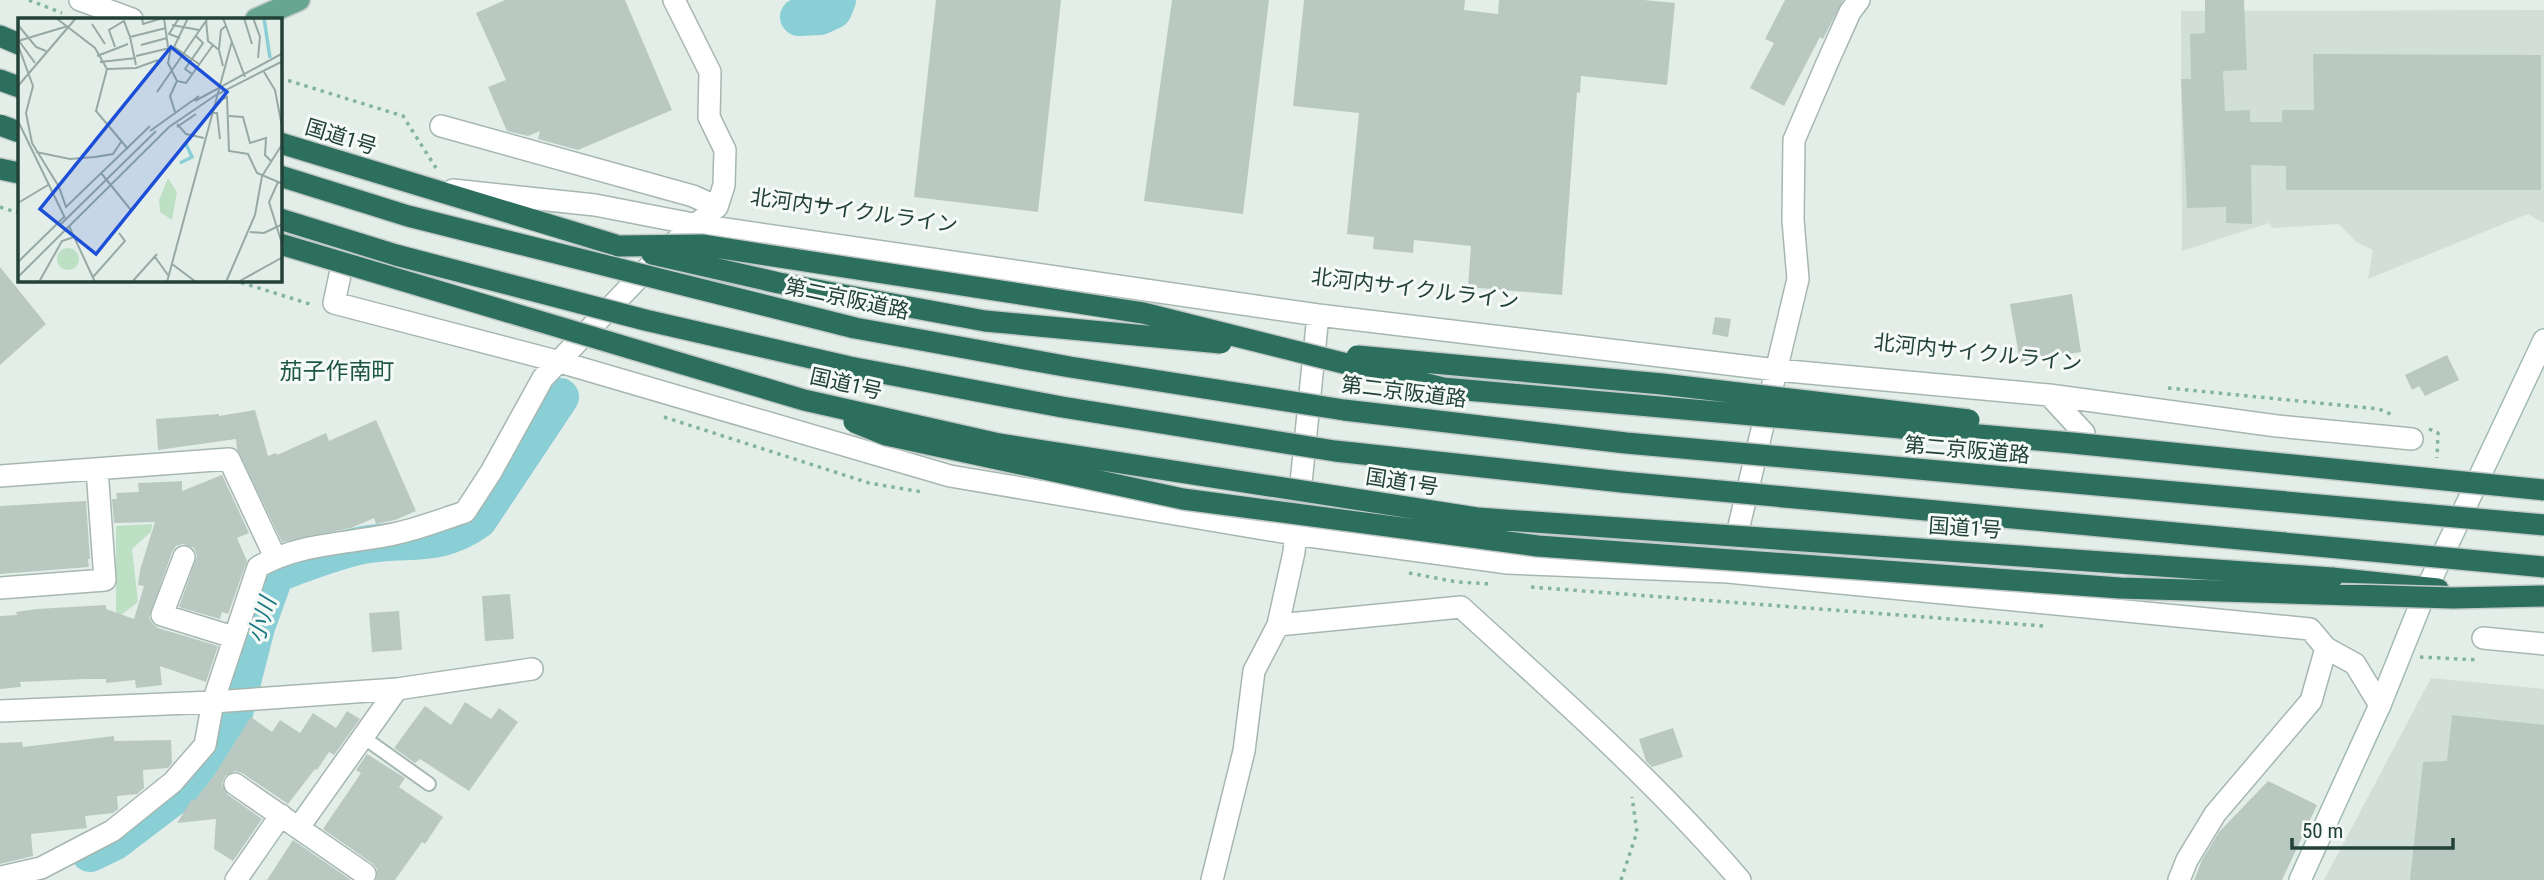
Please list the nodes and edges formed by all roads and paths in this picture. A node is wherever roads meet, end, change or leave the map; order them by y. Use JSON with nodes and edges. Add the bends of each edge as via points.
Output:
{"nodes":[{"id":1,"x":29,"y":0,"type":"edge"},
{"id":2,"x":299,"y":0,"type":"edge"},
{"id":3,"x":674,"y":0,"type":"edge"},
{"id":4,"x":1859,"y":0,"type":"edge"},
{"id":5,"x":73,"y":7,"type":"edge"},
{"id":6,"x":126,"y":18,"type":"edge"},
{"id":7,"x":258,"y":18,"type":"edge"},
{"id":8,"x":0,"y":36,"type":"edge"},
{"id":9,"x":18,"y":44,"type":"edge"},
{"id":10,"x":282,"y":79,"type":"edge"},
{"id":11,"x":0,"y":80,"type":"edge"},
{"id":12,"x":18,"y":87,"type":"edge"},
{"id":13,"x":0,"y":125,"type":"edge"},
{"id":14,"x":441,"y":126,"type":"dead end"},
{"id":15,"x":18,"y":130,"type":"edge"},
{"id":16,"x":18,"y":130,"type":"edge"},
{"id":17,"x":0,"y":136,"type":"edge"},
{"id":18,"x":282,"y":144,"type":"edge"},
{"id":19,"x":0,"y":169,"type":"edge"},
{"id":20,"x":18,"y":173,"type":"edge"},
{"id":21,"x":282,"y":177,"type":"edge"},
{"id":22,"x":432,"y":178,"type":"junction"},
{"id":23,"x":0,"y":207,"type":"edge"},
{"id":24,"x":717,"y":207,"type":"junction"},
{"id":25,"x":18,"y":213,"type":"edge"},
{"id":26,"x":282,"y":220,"type":"edge"},
{"id":27,"x":698,"y":225,"type":"junction"},
{"id":28,"x":282,"y":245,"type":"edge"},
{"id":29,"x":619,"y":246,"type":"junction"},
{"id":30,"x":343,"y":261,"type":"junction"},
{"id":31,"x":1318,"y":314,"type":"junction"},
{"id":32,"x":2544,"y":340,"type":"edge"},
{"id":33,"x":560,"y":362,"type":"junction"},
{"id":34,"x":1777,"y":370,"type":"junction"},
{"id":35,"x":2157,"y":387,"type":"dead end"},
{"id":36,"x":2049,"y":395,"type":"junction"},
{"id":37,"x":804,"y":400,"type":"junction"},
{"id":38,"x":2403,"y":418,"type":"dead end"},
{"id":39,"x":2084,"y":433,"type":"junction"},
{"id":40,"x":2419,"y":434,"type":"joint"},
{"id":41,"x":2437,"y":462,"type":"dead end"},
{"id":42,"x":97,"y":469,"type":"junction"},
{"id":43,"x":0,"y":477,"type":"edge"},
{"id":44,"x":2544,"y":490,"type":"edge"},
{"id":45,"x":2472,"y":491,"type":"junction"},
{"id":46,"x":2544,"y":498,"type":"edge"},
{"id":47,"x":2544,"y":524,"type":"edge"},
{"id":48,"x":1294,"y":534,"type":"junction"},
{"id":49,"x":184,"y":556,"type":"dead end"},
{"id":50,"x":275,"y":557,"type":"junction"},
{"id":51,"x":2544,"y":568,"type":"edge"},
{"id":52,"x":1728,"y":572,"type":"junction"},
{"id":53,"x":0,"y":587,"type":"edge"},
{"id":54,"x":2427,"y":588,"type":"junction"},
{"id":55,"x":2544,"y":596,"type":"edge"},
{"id":56,"x":2544,"y":606,"type":"edge"},
{"id":57,"x":1278,"y":625,"type":"junction"},
{"id":58,"x":233,"y":637,"type":"junction"},
{"id":59,"x":2483,"y":638,"type":"dead end"},
{"id":60,"x":2544,"y":644,"type":"edge"},
{"id":61,"x":2326,"y":648,"type":"junction"},
{"id":62,"x":532,"y":669,"type":"dead end"},
{"id":63,"x":397,"y":689,"type":"junction"},
{"id":64,"x":224,"y":701,"type":"junction"},
{"id":65,"x":2380,"y":705,"type":"junction"},
{"id":66,"x":0,"y":711,"type":"edge"},
{"id":67,"x":363,"y":737,"type":"junction"},
{"id":68,"x":235,"y":784,"type":"dead end"},
{"id":69,"x":429,"y":784,"type":"dead end"},
{"id":70,"x":1632,"y":796,"type":"dead end"},
{"id":71,"x":290,"y":821,"type":"junction"},
{"id":72,"x":365,"y":874,"type":"dead end"},
{"id":73,"x":2,"y":878,"type":"edge"},
{"id":74,"x":236,"y":880,"type":"edge"},
{"id":75,"x":1212,"y":880,"type":"edge"},
{"id":76,"x":1621,"y":880,"type":"edge"},
{"id":77,"x":1740,"y":880,"type":"edge"},
{"id":78,"x":2179,"y":880,"type":"edge"},
{"id":79,"x":2300,"y":880,"type":"edge"}],
"edges":[{"from":1,"to":5,"type":"path"},
{"from":2,"to":7,"type":"main road"},
{"from":3,"to":24,"type":"street","via":[[709,72],[709,117],[725,150],[724,186]]},
{"from":4,"to":34,"type":"street","via":[[1794,140],[1798,279]]},
{"from":5,"to":6,"type":"street"},
{"from":8,"to":9,"type":"highway"},
{"from":10,"to":22,"type":"path","via":[[403,116]]},
{"from":11,"to":12,"type":"highway"},
{"from":13,"to":15,"type":"highway","bridge":true},
{"from":14,"to":24,"type":"street","via":[[693,196]]},
{"from":16,"to":17,"type":"main road"},
{"from":18,"to":22,"type":"highway","name":"国道1号"},
{"from":19,"to":20,"type":"highway"},
{"from":21,"to":47,"type":"highway","name":"第二京阪道路","bridge":true,"via":[[408,216],[855,328],[1344,411],[1653,446]]},
{"from":22,"to":27,"type":"street"},
{"from":22,"to":29,"type":"highway","name":"国道1号"},
{"from":23,"to":25,"type":"path"},
{"from":24,"to":27,"type":"street"},
{"from":26,"to":51,"type":"highway","bridge":true,"via":[[396,255],[645,320],[850,366],[1062,407],[1335,451]]},
{"from":27,"to":31,"type":"street"},
{"from":27,"to":33,"type":"street","via":[[666,250]]},
{"from":28,"to":30,"type":"highway","name":"国道1号","bridge":true},
{"from":29,"to":39,"type":"highway","name":"国道1号","bridge":true,"via":[[779,284],[985,321],[1662,384]]},
{"from":29,"to":44,"type":"highway","bridge":true,"via":[[702,245],[1143,313],[1443,388],[2086,444]]},
{"from":30,"to":33,"type":"street","via":[[334,303]]},
{"from":30,"to":37,"type":"highway","name":"国道1号","bridge":true},
{"from":31,"to":34,"type":"street"},
{"from":31,"to":48,"type":"street"},
{"from":32,"to":45,"type":"street"},
{"from":33,"to":48,"type":"street","via":[[950,476]]},
{"from":33,"to":50,"type":"street","via":[[543,378],[466,512],[398,533]]},
{"from":34,"to":36,"type":"street"},
{"from":34,"to":52,"type":"street"},
{"from":35,"to":38,"type":"path","via":[[2379,409]]},
{"from":36,"to":39,"type":"street"},
{"from":36,"to":40,"type":"street","via":[[2277,426]]},
{"from":37,"to":54,"type":"highway","name":"国道1号","bridge":true,"via":[[999,444],[1477,518]]},
{"from":37,"to":55,"type":"highway","bridge":true,"via":[[886,435],[1183,499],[1538,546],[2120,587],[2453,598]]},
{"from":39,"to":45,"type":"highway","name":"国道1号","bridge":true},
{"from":40,"to":41,"type":"path","via":[[2438,433]]},
{"from":42,"to":43,"type":"street"},
{"from":42,"to":50,"type":"street","via":[[229,458]]},
{"from":42,"to":53,"type":"street","via":[[105,580]]},
{"from":45,"to":46,"type":"highway","name":"国道1号"},
{"from":45,"to":54,"type":"street"},
{"from":48,"to":52,"type":"street","via":[[1508,564]]},
{"from":48,"to":57,"type":"street"},
{"from":49,"to":58,"type":"street","via":[[155,612]]},
{"from":50,"to":58,"type":"street","via":[[258,568]]},
{"from":52,"to":61,"type":"street","via":[[2310,629]]},
{"from":54,"to":56,"type":"highway","name":"国道1号"},
{"from":54,"to":65,"type":"street"},
{"from":57,"to":75,"type":"street","via":[[1254,671],[1244,751]]},
{"from":57,"to":77,"type":"street","via":[[1461,607],[1628,760]]},
{"from":58,"to":64,"type":"street"},
{"from":59,"to":60,"type":"street"},
{"from":61,"to":65,"type":"street","via":[[2355,664]]},
{"from":61,"to":78,"type":"street","via":[[2311,701],[2215,814]]},
{"from":62,"to":63,"type":"street"},
{"from":63,"to":64,"type":"street"},
{"from":63,"to":67,"type":"street"},
{"from":64,"to":66,"type":"street"},
{"from":64,"to":73,"type":"street","via":[[205,745],[173,782],[112,831],[41,868]]},
{"from":65,"to":79,"type":"street"},
{"from":67,"to":69,"type":"lane"},
{"from":67,"to":71,"type":"street"},
{"from":68,"to":71,"type":"street"},
{"from":70,"to":76,"type":"path","via":[[1637,832]]},
{"from":71,"to":72,"type":"street"},
{"from":71,"to":74,"type":"street"}]}
